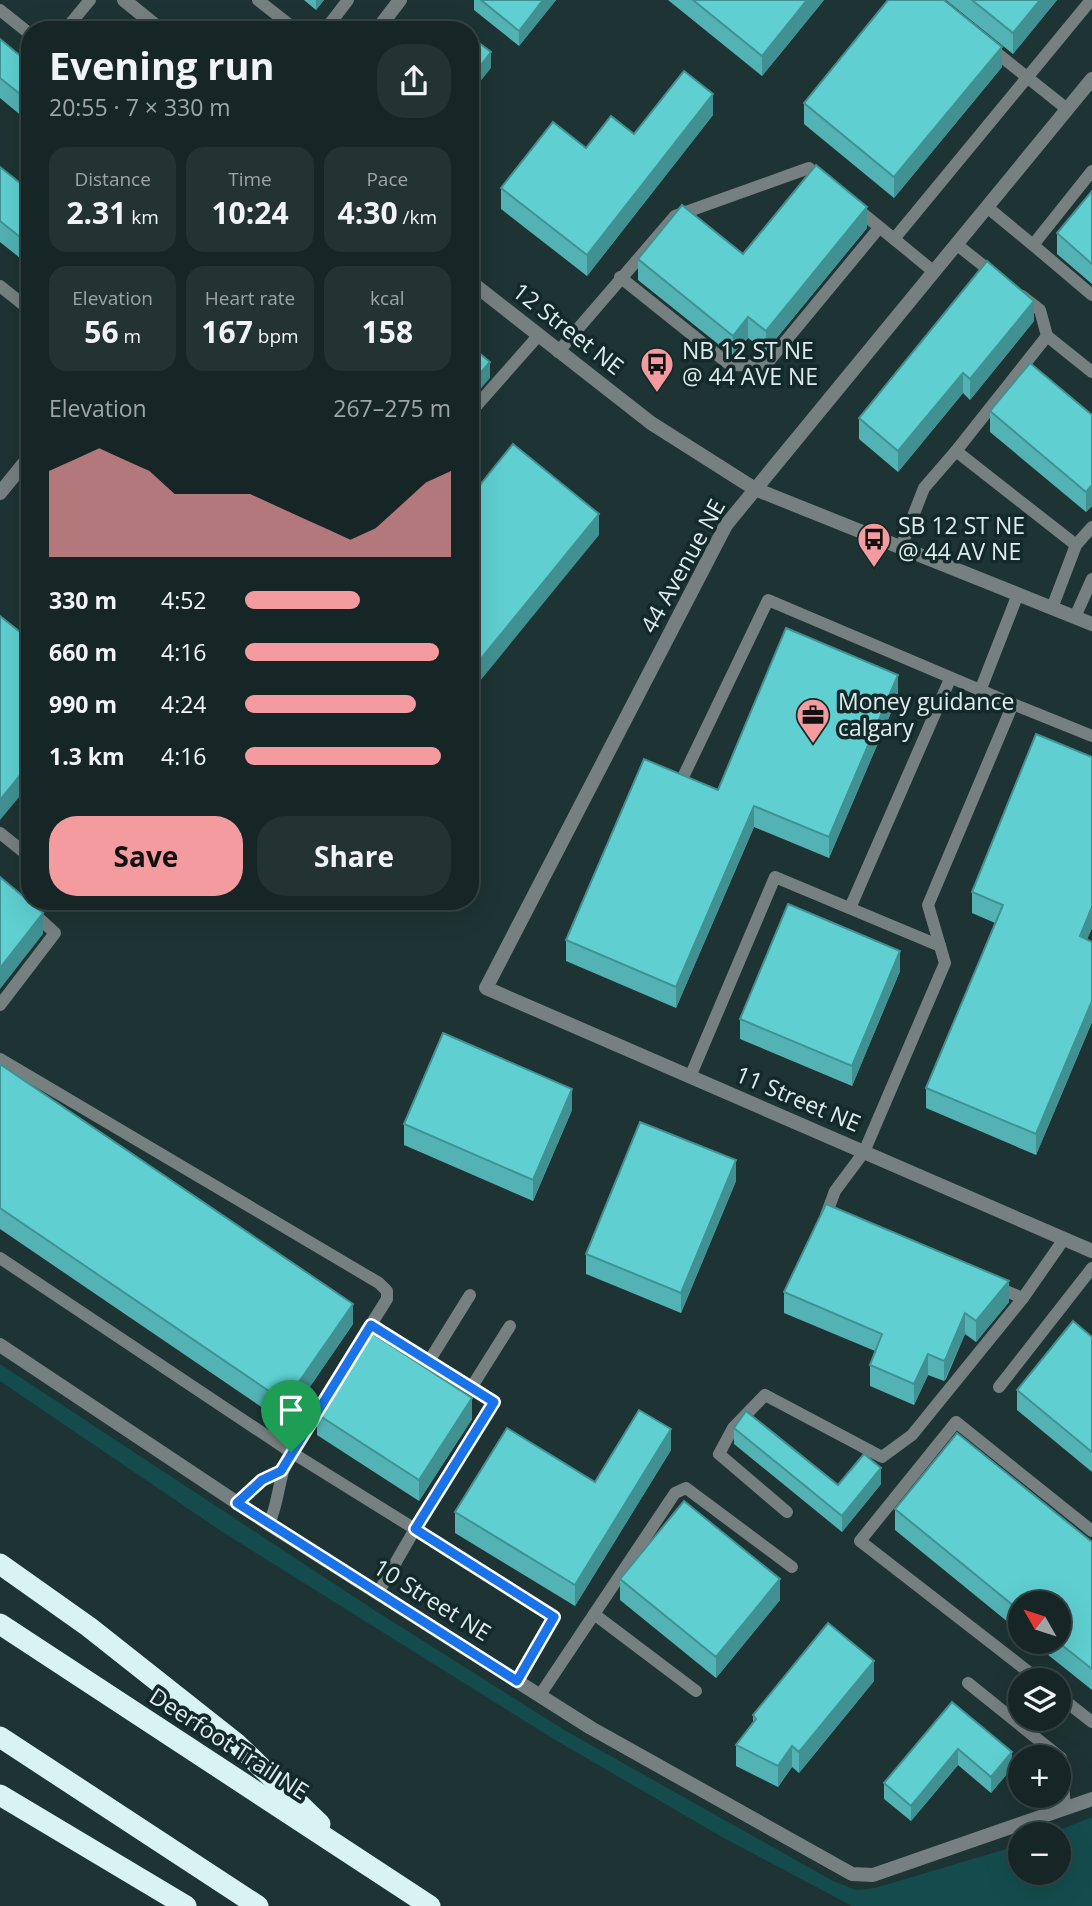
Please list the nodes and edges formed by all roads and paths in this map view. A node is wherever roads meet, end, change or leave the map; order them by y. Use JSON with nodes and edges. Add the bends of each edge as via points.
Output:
{"nodes":[{"id":1,"x":90,"y":0,"type":"edge"},
{"id":2,"x":258,"y":0,"type":"edge"},
{"id":3,"x":348,"y":0,"type":"edge"},
{"id":4,"x":400,"y":0,"type":"edge"},
{"id":5,"x":1091,"y":0,"type":"edge"},
{"id":6,"x":128,"y":1,"type":"edge"},
{"id":7,"x":0,"y":10,"type":"edge"},
{"id":8,"x":72,"y":21,"type":"edge"},
{"id":9,"x":151,"y":21,"type":"edge"},
{"id":10,"x":285,"y":21,"type":"edge"},
{"id":11,"x":331,"y":21,"type":"edge"},
{"id":12,"x":384,"y":21,"type":"edge"},
{"id":13,"x":21,"y":27,"type":"edge"},
{"id":14,"x":974,"y":34,"type":"edge"},
{"id":15,"x":1026,"y":76,"type":"junction"},
{"id":16,"x":1092,"y":79,"type":"edge"},
{"id":17,"x":1067,"y":109,"type":"junction"},
{"id":18,"x":1092,"y":171,"type":"edge"},
{"id":19,"x":987,"y":206,"type":"junction"},
{"id":20,"x":879,"y":228,"type":"junction"},
{"id":21,"x":894,"y":239,"type":"junction"},
{"id":22,"x":956,"y":244,"type":"junction"},
{"id":23,"x":1033,"y":244,"type":"junction"},
{"id":24,"x":933,"y":271,"type":"junction"},
{"id":25,"x":620,"y":277,"type":"junction"},
{"id":26,"x":0,"y":286,"type":"edge"},
{"id":27,"x":479,"y":288,"type":"edge"},
{"id":28,"x":1092,"y":295,"type":"edge"},
{"id":29,"x":21,"y":303,"type":"edge"},
{"id":30,"x":538,"y":336,"type":"junction"},
{"id":31,"x":1047,"y":336,"type":"junction"},
{"id":32,"x":558,"y":352,"type":"junction"},
{"id":33,"x":1092,"y":372,"type":"edge"},
{"id":34,"x":479,"y":403,"type":"edge"},
{"id":35,"x":956,"y":451,"type":"junction"},
{"id":36,"x":21,"y":467,"type":"edge"},
{"id":37,"x":755,"y":489,"type":"junction"},
{"id":38,"x":0,"y":493,"type":"edge"},
{"id":39,"x":1092,"y":527,"type":"edge"},
{"id":40,"x":1076,"y":545,"type":"junction"},
{"id":41,"x":901,"y":547,"type":"junction"},
{"id":42,"x":1092,"y":579,"type":"edge"},
{"id":43,"x":1018,"y":594,"type":"junction"},
{"id":44,"x":1052,"y":608,"type":"junction"},
{"id":45,"x":1075,"y":617,"type":"junction"},
{"id":46,"x":1092,"y":624,"type":"edge"},
{"id":47,"x":950,"y":680,"type":"junction"},
{"id":48,"x":980,"y":691,"type":"junction"},
{"id":49,"x":1013,"y":704,"type":"junction"},
{"id":50,"x":1092,"y":736,"type":"edge"},
{"id":51,"x":684,"y":775,"type":"edge"},
{"id":52,"x":0,"y":833,"type":"edge"},
{"id":53,"x":21,"y":850,"type":"edge"},
{"id":54,"x":850,"y":908,"type":"junction"},
{"id":55,"x":29,"y":910,"type":"edge"},
{"id":56,"x":940,"y":946,"type":"junction"},
{"id":57,"x":486,"y":988,"type":"joint"},
{"id":58,"x":0,"y":1005,"type":"edge"},
{"id":59,"x":0,"y":1059,"type":"edge"},
{"id":60,"x":690,"y":1077,"type":"junction"},
{"id":61,"x":864,"y":1152,"type":"junction"},
{"id":62,"x":838,"y":1220,"type":"edge"},
{"id":63,"x":1064,"y":1239,"type":"junction"},
{"id":64,"x":1092,"y":1251,"type":"edge"},
{"id":65,"x":0,"y":1258,"type":"edge"},
{"id":66,"x":1092,"y":1268,"type":"edge"},
{"id":67,"x":986,"y":1282,"type":"edge"},
{"id":68,"x":470,"y":1295,"type":"dead end"},
{"id":69,"x":1023,"y":1298,"type":"junction"},
{"id":70,"x":371,"y":1325,"type":"junction"},
{"id":71,"x":510,"y":1326,"type":"dead end"},
{"id":72,"x":0,"y":1345,"type":"edge"},
{"id":73,"x":429,"y":1361,"type":"junction"},
{"id":74,"x":999,"y":1387,"type":"dead end"},
{"id":75,"x":471,"y":1388,"type":"junction"},
{"id":76,"x":291,"y":1452,"type":"junction"},
{"id":77,"x":281,"y":1471,"type":"junction"},
{"id":78,"x":237,"y":1503,"type":"junction"},
{"id":79,"x":787,"y":1512,"type":"dead end"},
{"id":80,"x":269,"y":1524,"type":"junction"},
{"id":81,"x":415,"y":1529,"type":"junction"},
{"id":82,"x":1092,"y":1531,"type":"edge"},
{"id":83,"x":0,"y":1564,"type":"edge"},
{"id":84,"x":792,"y":1567,"type":"dead end"},
{"id":85,"x":378,"y":1593,"type":"junction"},
{"id":86,"x":594,"y":1614,"type":"junction"},
{"id":87,"x":0,"y":1625,"type":"edge"},
{"id":88,"x":1024,"y":1668,"type":"edge"},
{"id":89,"x":517,"y":1681,"type":"junction"},
{"id":90,"x":968,"y":1683,"type":"dead end"},
{"id":91,"x":696,"y":1691,"type":"dead end"},
{"id":92,"x":540,"y":1695,"type":"junction"},
{"id":93,"x":1071,"y":1705,"type":"edge"},
{"id":94,"x":1092,"y":1721,"type":"edge"},
{"id":95,"x":0,"y":1737,"type":"edge"},
{"id":96,"x":1045,"y":1745,"type":"edge"},
{"id":97,"x":0,"y":1796,"type":"edge"},
{"id":98,"x":1092,"y":1799,"type":"edge"},
{"id":99,"x":1071,"y":1806,"type":"edge"},
{"id":100,"x":1065,"y":1808,"type":"edge"},
{"id":101,"x":357,"y":1860,"type":"junction"},
{"id":102,"x":186,"y":1906,"type":"edge"},
{"id":103,"x":258,"y":1906,"type":"edge"},
{"id":104,"x":430,"y":1906,"type":"edge"}],
"edges":[{"from":1,"to":8,"type":"lane"},
{"from":2,"to":10,"type":"lane"},
{"from":3,"to":11,"type":"lane"},
{"from":4,"to":12,"type":"street"},
{"from":5,"to":15,"type":"lane"},
{"from":6,"to":9,"type":"street"},
{"from":7,"to":13,"type":"lane"},
{"from":14,"to":15,"type":"lane"},
{"from":15,"to":17,"type":"lane"},
{"from":15,"to":21,"type":"lane"},
{"from":16,"to":17,"type":"street","name":"44 Avenue NE"},
{"from":17,"to":19,"type":"street","name":"44 Avenue NE"},
{"from":18,"to":23,"type":"lane"},
{"from":19,"to":22,"type":"street","name":"44 Avenue NE"},
{"from":19,"to":23,"type":"lane"},
{"from":20,"to":21,"type":"lane"},
{"from":20,"to":25,"type":"lane","via":[[809,168],[675,216]]},
{"from":20,"to":25,"type":"lane","via":[[765,366],[730,365]]},
{"from":21,"to":24,"type":"lane"},
{"from":22,"to":24,"type":"street","name":"44 Avenue NE"},
{"from":22,"to":31,"type":"lane","via":[[1040,310]]},
{"from":23,"to":28,"type":"lane"},
{"from":24,"to":37,"type":"street","name":"44 Avenue NE"},
{"from":25,"to":32,"type":"lane"},
{"from":26,"to":29,"type":"lane"},
{"from":27,"to":30,"type":"street","name":"12 Street NE"},
{"from":30,"to":32,"type":"street","name":"12 Street NE"},
{"from":30,"to":34,"type":"lane"},
{"from":31,"to":33,"type":"lane"},
{"from":31,"to":35,"type":"lane"},
{"from":32,"to":37,"type":"street","name":"12 Street NE","via":[[651,423]]},
{"from":35,"to":40,"type":"lane"},
{"from":35,"to":41,"type":"lane","via":[[924,488]]},
{"from":36,"to":38,"type":"street"},
{"from":37,"to":41,"type":"street","name":"12 Street NE"},
{"from":37,"to":57,"type":"street","name":"44 Avenue NE","via":[[726,525]]},
{"from":39,"to":40,"type":"lane"},
{"from":40,"to":44,"type":"lane"},
{"from":41,"to":43,"type":"street","name":"12 Street NE"},
{"from":42,"to":45,"type":"lane"},
{"from":43,"to":44,"type":"street","name":"12 Street NE"},
{"from":43,"to":48,"type":"lane"},
{"from":44,"to":45,"type":"street","name":"12 Street NE"},
{"from":45,"to":46,"type":"street","name":"12 Street NE"},
{"from":47,"to":48,"type":"lane"},
{"from":47,"to":51,"type":"lane","via":[[768,600]]},
{"from":47,"to":54,"type":"lane"},
{"from":48,"to":49,"type":"lane"},
{"from":49,"to":50,"type":"lane"},
{"from":49,"to":56,"type":"lane","via":[[928,905]]},
{"from":52,"to":53,"type":"lane"},
{"from":54,"to":56,"type":"lane"},
{"from":54,"to":60,"type":"lane","via":[[775,877]]},
{"from":55,"to":58,"type":"lane","via":[[55,933]]},
{"from":56,"to":61,"type":"lane","via":[[945,963]]},
{"from":57,"to":60,"type":"street","name":"11 Street NE"},
{"from":59,"to":70,"type":"lane","via":[[379,1283],[387,1291],[387,1299]]},
{"from":60,"to":61,"type":"street","name":"11 Street NE"},
{"from":61,"to":62,"type":"lane","via":[[835,1191],[825,1215]]},
{"from":61,"to":63,"type":"street","name":"11 Street NE"},
{"from":63,"to":64,"type":"street","name":"11 Street NE"},
{"from":63,"to":69,"type":"lane"},
{"from":65,"to":76,"type":"lane"},
{"from":66,"to":74,"type":"lane"},
{"from":67,"to":69,"type":"lane"},
{"from":68,"to":73,"type":"lane"},
{"from":69,"to":79,"type":"lane","via":[[912,1435],[882,1457],[765,1395],[733,1428],[719,1454]]},
{"from":70,"to":73,"type":"lane"},
{"from":70,"to":76,"type":"lane"},
{"from":71,"to":75,"type":"lane"},
{"from":72,"to":78,"type":"street","name":"10 Street NE"},
{"from":73,"to":75,"type":"lane"},
{"from":75,"to":81,"type":"lane","via":[[494,1402]]},
{"from":76,"to":77,"type":"lane"},
{"from":76,"to":81,"type":"lane"},
{"from":77,"to":78,"type":"lane","via":[[262,1480]]},
{"from":77,"to":80,"type":"lane","via":[[278,1503]]},
{"from":78,"to":80,"type":"street","name":"10 Street NE"},
{"from":80,"to":85,"type":"street","name":"10 Street NE"},
{"from":81,"to":85,"type":"lane"},
{"from":81,"to":89,"type":"lane","via":[[554,1617]]},
{"from":82,"to":88,"type":"lane","via":[[956,1422],[860,1541]]},
{"from":83,"to":101,"type":"highway","via":[[89,1627],[237,1744]]},
{"from":84,"to":86,"type":"lane","via":[[686,1488],[675,1493]]},
{"from":85,"to":89,"type":"street","name":"10 Street NE"},
{"from":86,"to":91,"type":"lane"},
{"from":86,"to":92,"type":"lane"},
{"from":87,"to":101,"type":"highway","name":"Deerfoot Trail NE"},
{"from":89,"to":92,"type":"street","name":"10 Street NE"},
{"from":90,"to":96,"type":"lane"},
{"from":92,"to":100,"type":"street","name":"10 Street NE","via":[[590,1728],[852,1874],[873,1875]]},
{"from":93,"to":94,"type":"lane"},
{"from":95,"to":103,"type":"highway"},
{"from":97,"to":102,"type":"highway"},
{"from":98,"to":99,"type":"street"},
{"from":101,"to":104,"type":"highway","name":"Deerfoot Trail NE"}]}
